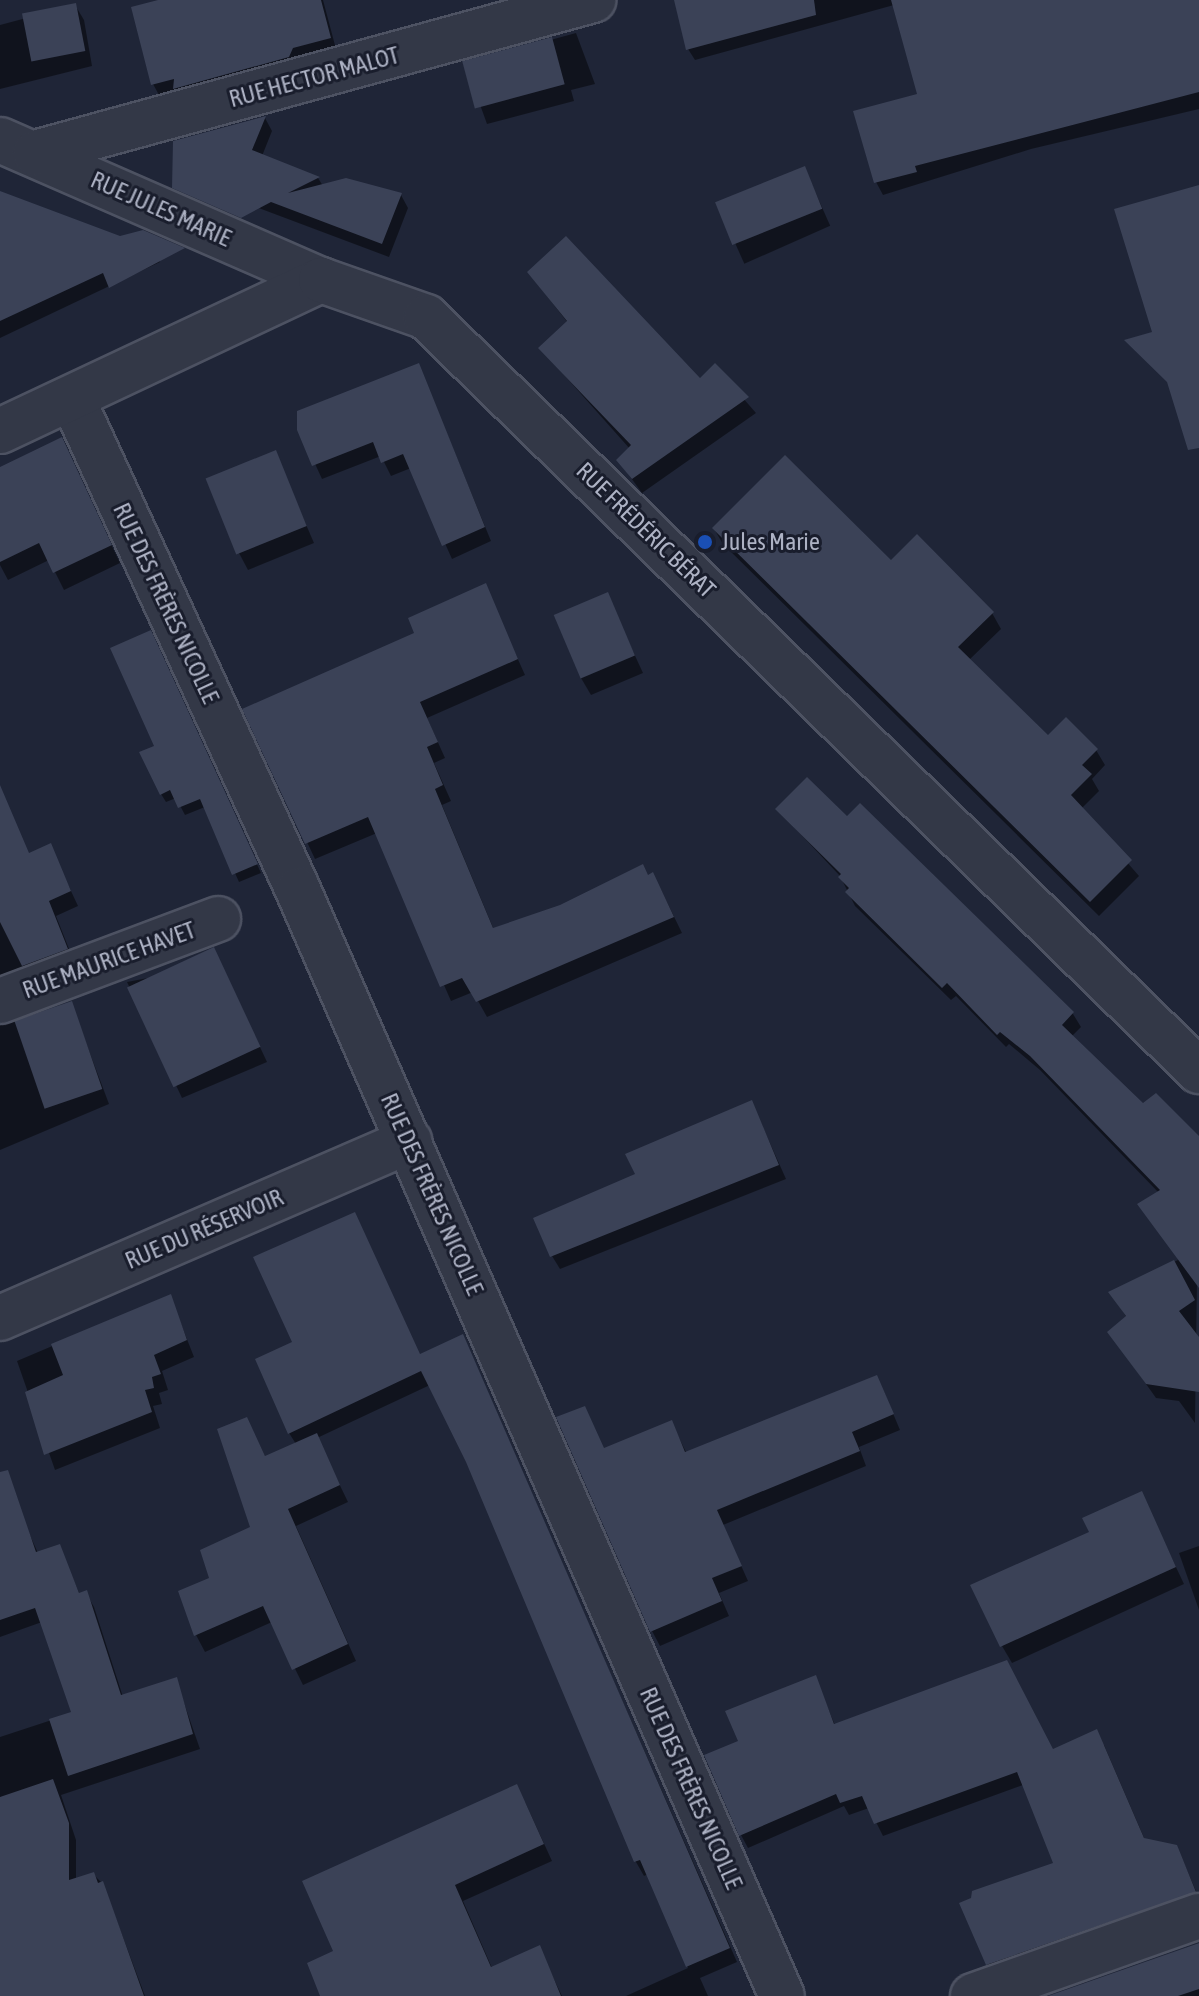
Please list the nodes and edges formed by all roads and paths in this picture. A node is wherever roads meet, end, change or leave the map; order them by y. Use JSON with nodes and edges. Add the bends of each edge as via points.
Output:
{"nodes":[{"id":1,"x":593,"y":0,"type":"edge"},
{"id":2,"x":18,"y":146,"type":"edge"},
{"id":3,"x":321,"y":280,"type":"junction"},
{"id":4,"x":72,"y":398,"type":"junction"},
{"id":5,"x":0,"y":431,"type":"edge"},
{"id":6,"x":218,"y":919,"type":"dead end"},
{"id":7,"x":0,"y":1001,"type":"edge"},
{"id":8,"x":1199,"y":1071,"type":"edge"},
{"id":9,"x":409,"y":1141,"type":"junction"},
{"id":10,"x":0,"y":1318,"type":"edge"},
{"id":11,"x":1199,"y":1916,"type":"edge"},
{"id":12,"x":782,"y":1996,"type":"edge"},
{"id":13,"x":973,"y":1996,"type":"edge"}],
"edges":[{"from":1,"to":2,"type":"street","name":"RUE HECTOR MALOT"},
{"from":2,"to":3,"type":"street","name":"RUE JULES MARIE"},
{"from":3,"to":4,"type":"street"},
{"from":3,"to":8,"type":"street","name":"RUE FRÉDÉRIC BÉRAT","via":[[426,317]]},
{"from":4,"to":5,"type":"street"},
{"from":4,"to":9,"type":"street","name":"RUE DES FRÈRES NICOLLE"},
{"from":6,"to":7,"type":"street","name":"RUE MAURICE HAVET"},
{"from":9,"to":10,"type":"street","name":"RUE DU RÉSERVOIR"},
{"from":9,"to":12,"type":"street","name":"RUE DES FRÈRES NICOLLE"},
{"from":11,"to":13,"type":"street"}]}
